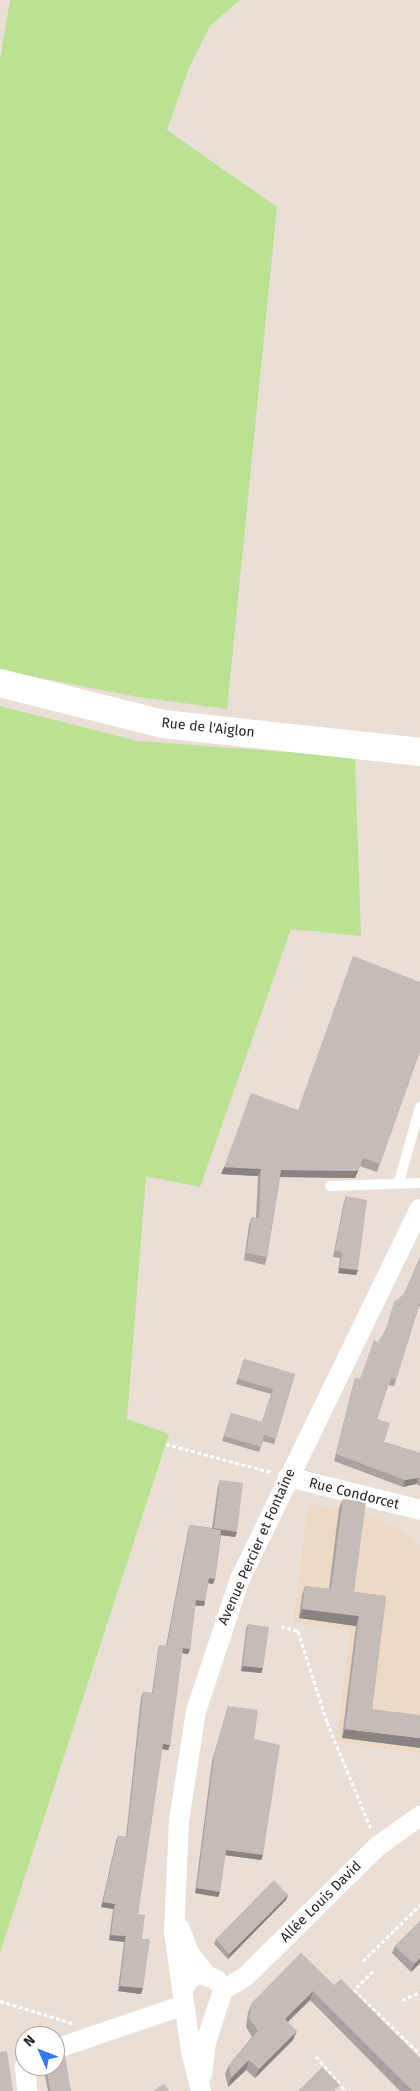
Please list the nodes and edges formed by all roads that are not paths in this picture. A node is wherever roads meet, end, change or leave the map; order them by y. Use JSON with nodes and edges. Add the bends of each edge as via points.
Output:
{"nodes":[{"id":1,"x":0,"y":683,"type":"edge"},
{"id":2,"x":420,"y":752,"type":"edge"},
{"id":3,"x":420,"y":1107,"type":"edge"},
{"id":4,"x":399,"y":1182,"type":"junction"},
{"id":5,"x":420,"y":1183,"type":"edge"},
{"id":6,"x":330,"y":1186,"type":"dead end"},
{"id":7,"x":420,"y":1210,"type":"edge"},
{"id":8,"x":288,"y":1477,"type":"junction"},
{"id":9,"x":420,"y":1510,"type":"edge"},
{"id":10,"x":420,"y":1816,"type":"edge"},
{"id":11,"x":176,"y":1909,"type":"junction"},
{"id":12,"x":206,"y":1974,"type":"junction"},
{"id":13,"x":223,"y":1990,"type":"junction"},
{"id":14,"x":184,"y":2001,"type":"junction"},
{"id":15,"x":217,"y":2010,"type":"junction"},
{"id":16,"x":65,"y":2047,"type":"edge"},
{"id":17,"x":26,"y":2076,"type":"edge"},
{"id":18,"x":27,"y":2091,"type":"edge"},
{"id":19,"x":202,"y":2091,"type":"edge"}],
"edges":[{"from":1,"to":2,"type":"main road","name":"Rue de l'Aiglon","via":[[163,724]]},
{"from":3,"to":4,"type":"lane"},
{"from":4,"to":5,"type":"lane"},
{"from":4,"to":6,"type":"lane"},
{"from":7,"to":8,"type":"street","name":"Avenue Percier et Fontaine"},
{"from":8,"to":9,"type":"street","name":"Rue Condorcet"},
{"from":8,"to":11,"type":"street","name":"Avenue Percier et Fontaine","via":[[233,1594],[204,1680],[179,1821]]},
{"from":10,"to":13,"type":"street","name":"Allée Louis David","via":[[378,1846],[245,1978]]},
{"from":11,"to":12,"type":"street","name":"Avenue Percier et Fontaine","via":[[186,1947]]},
{"from":11,"to":14,"type":"street","name":"Avenue Percier et Fontaine","via":[[174,1940]]},
{"from":12,"to":13,"type":"street","name":"Avenue Percier et Fontaine","via":[[217,1980]]},
{"from":12,"to":14,"type":"street","via":[[190,1978]]},
{"from":13,"to":15,"type":"street","name":"Avenue Percier et Fontaine"},
{"from":14,"to":15,"type":"street","via":[[199,2016]]},
{"from":14,"to":16,"type":"street"},
{"from":14,"to":19,"type":"street","name":"Avenue Percier et Fontaine"},
{"from":15,"to":19,"type":"street","name":"Avenue Percier et Fontaine","via":[[203,2055]]},
{"from":17,"to":18,"type":"street"}]}
